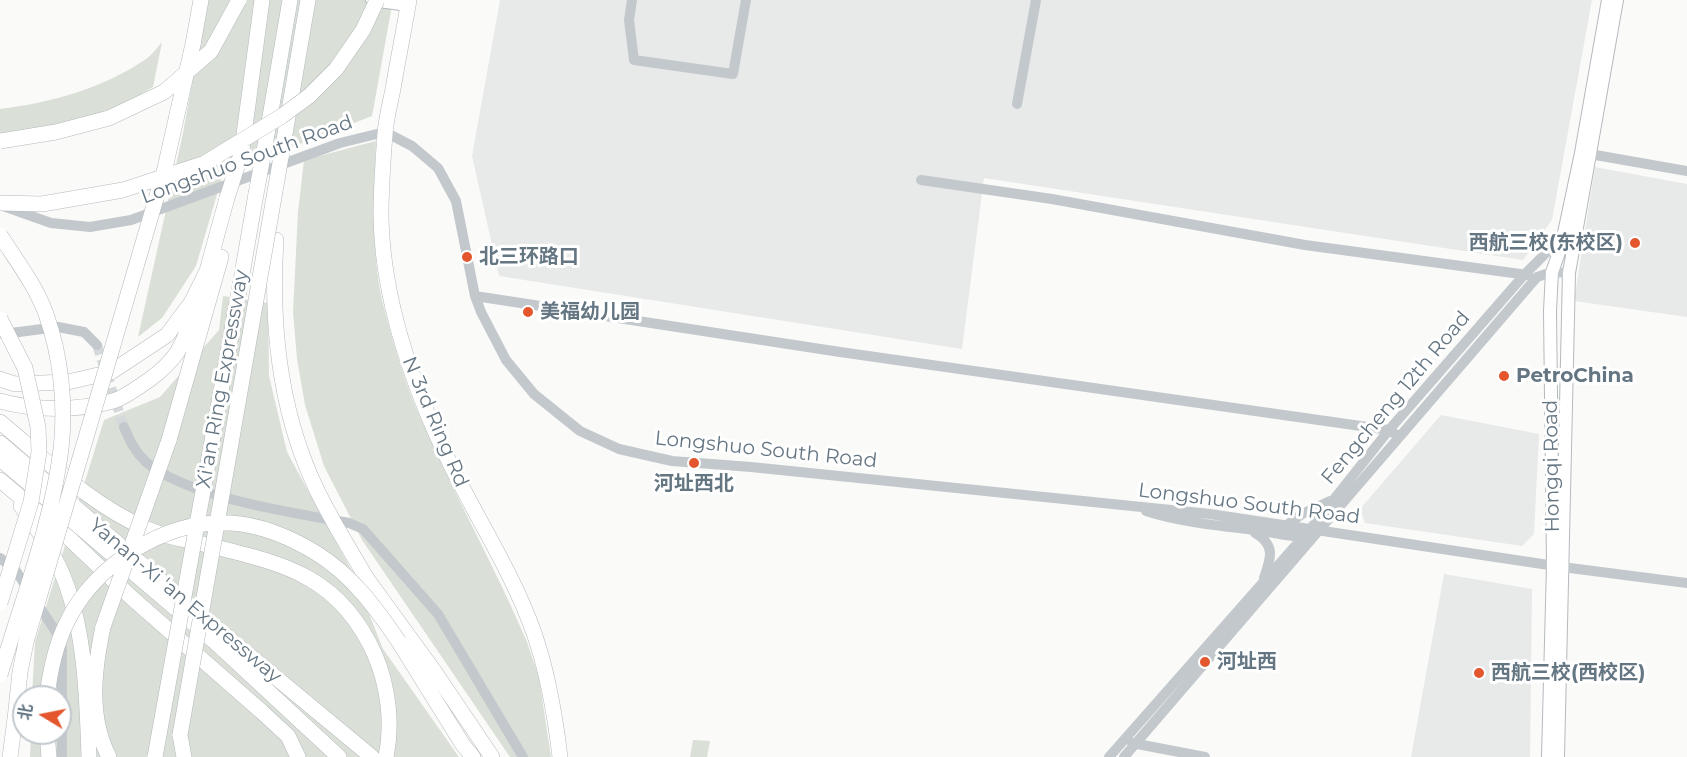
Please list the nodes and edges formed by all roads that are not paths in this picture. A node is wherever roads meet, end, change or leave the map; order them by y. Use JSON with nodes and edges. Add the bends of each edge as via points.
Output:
{"nodes":[{"id":1,"x":201,"y":0,"type":"edge"},
{"id":2,"x":239,"y":0,"type":"edge"},
{"id":3,"x":290,"y":0,"type":"edge"},
{"id":4,"x":308,"y":0,"type":"edge"},
{"id":5,"x":372,"y":0,"type":"edge"},
{"id":6,"x":377,"y":0,"type":"edge"},
{"id":7,"x":632,"y":0,"type":"edge"},
{"id":8,"x":746,"y":0,"type":"edge"},
{"id":9,"x":1036,"y":0,"type":"edge"},
{"id":10,"x":1608,"y":0,"type":"edge"},
{"id":11,"x":1617,"y":0,"type":"edge"},
{"id":12,"x":409,"y":2,"type":"edge"},
{"id":13,"x":261,"y":6,"type":"edge"},
{"id":14,"x":1017,"y":104,"type":"dead end"},
{"id":15,"x":385,"y":132,"type":"junction"},
{"id":16,"x":0,"y":141,"type":"edge"},
{"id":17,"x":1585,"y":153,"type":"junction"},
{"id":18,"x":281,"y":157,"type":"junction"},
{"id":19,"x":1687,"y":171,"type":"edge"},
{"id":20,"x":921,"y":180,"type":"dead end"},
{"id":21,"x":232,"y":197,"type":"junction"},
{"id":22,"x":0,"y":204,"type":"edge"},
{"id":23,"x":0,"y":235,"type":"edge"},
{"id":24,"x":1569,"y":238,"type":"junction"},
{"id":25,"x":207,"y":271,"type":"junction"},
{"id":26,"x":1552,"y":272,"type":"junction"},
{"id":27,"x":1569,"y":273,"type":"junction"},
{"id":28,"x":1524,"y":275,"type":"junction"},
{"id":29,"x":1537,"y":277,"type":"junction"},
{"id":30,"x":475,"y":296,"type":"junction"},
{"id":31,"x":0,"y":319,"type":"edge"},
{"id":32,"x":0,"y":334,"type":"edge"},
{"id":33,"x":97,"y":345,"type":"tunnel mouth"},
{"id":34,"x":0,"y":379,"type":"edge"},
{"id":35,"x":0,"y":401,"type":"edge"},
{"id":36,"x":0,"y":422,"type":"edge"},
{"id":37,"x":124,"y":428,"type":"tunnel mouth"},
{"id":38,"x":1394,"y":433,"type":"junction"},
{"id":39,"x":0,"y":443,"type":"edge"},
{"id":40,"x":0,"y":459,"type":"edge"},
{"id":41,"x":3,"y":482,"type":"edge"},
{"id":42,"x":1334,"y":500,"type":"junction"},
{"id":43,"x":1135,"y":507,"type":"junction"},
{"id":44,"x":1287,"y":525,"type":"junction"},
{"id":45,"x":1249,"y":530,"type":"junction"},
{"id":46,"x":1311,"y":531,"type":"junction"},
{"id":47,"x":0,"y":558,"type":"edge"},
{"id":48,"x":1557,"y":566,"type":"junction"},
{"id":49,"x":1262,"y":583,"type":"junction"},
{"id":50,"x":1687,"y":583,"type":"edge"},
{"id":51,"x":0,"y":603,"type":"edge"},
{"id":52,"x":0,"y":675,"type":"edge"},
{"id":53,"x":49,"y":685,"type":"edge"},
{"id":54,"x":180,"y":735,"type":"junction"},
{"id":55,"x":1122,"y":741,"type":"junction"},
{"id":56,"x":1136,"y":743,"type":"junction"},
{"id":57,"x":10,"y":757,"type":"edge"},
{"id":58,"x":62,"y":757,"type":"edge"},
{"id":59,"x":89,"y":757,"type":"edge"},
{"id":60,"x":109,"y":757,"type":"edge"},
{"id":61,"x":156,"y":757,"type":"edge"},
{"id":62,"x":176,"y":757,"type":"edge"},
{"id":63,"x":184,"y":757,"type":"edge"},
{"id":64,"x":298,"y":757,"type":"edge"},
{"id":65,"x":339,"y":757,"type":"edge"},
{"id":66,"x":372,"y":757,"type":"edge"},
{"id":67,"x":386,"y":757,"type":"edge"},
{"id":68,"x":473,"y":757,"type":"edge"},
{"id":69,"x":492,"y":757,"type":"edge"},
{"id":70,"x":523,"y":757,"type":"edge"},
{"id":71,"x":560,"y":757,"type":"edge"},
{"id":72,"x":1109,"y":757,"type":"edge"},
{"id":73,"x":1124,"y":757,"type":"edge"},
{"id":74,"x":1205,"y":757,"type":"edge"},
{"id":75,"x":1548,"y":757,"type":"edge"},
{"id":76,"x":1558,"y":757,"type":"edge"}],
"edges":[{"from":1,"to":57,"type":"highway","bridge":true,"via":[[162,179],[26,642]]},
{"from":2,"to":16,"type":"highway","bridge":true,"via":[[211,51],[164,92],[109,118]]},
{"from":3,"to":61,"type":"highway","name":"Xi'an Ring Expressway","bridge":true},
{"from":4,"to":18,"type":"highway","name":"Xi'an Ring Expressway"},
{"from":5,"to":12,"type":"main road"},
{"from":6,"to":22,"type":"highway","bridge":true,"via":[[363,30],[336,69],[309,96],[205,163],[123,190],[42,204]]},
{"from":7,"to":8,"type":"street","via":[[628,21],[634,60],[733,74]]},
{"from":9,"to":14,"type":"street"},
{"from":10,"to":17,"type":"main road","name":"Hongqi Road"},
{"from":11,"to":17,"type":"main road","name":"Hongqi Road"},
{"from":12,"to":15,"type":"highway","name":"N 3rd Ring Rd"},
{"from":13,"to":21,"type":"highway","bridge":true},
{"from":15,"to":22,"type":"street","name":"Longshuo South Road","via":[[331,146],[131,220],[90,227],[51,223]]},
{"from":15,"to":30,"type":"street","name":"Longshuo South Road","via":[[412,146],[438,168],[456,201]]},
{"from":15,"to":71,"type":"highway","name":"N 3rd Ring Rd","via":[[381,216],[398,330],[414,383],[438,440],[534,631],[556,720]]},
{"from":17,"to":19,"type":"street"},
{"from":17,"to":24,"type":"main road","name":"Hongqi Road"},
{"from":18,"to":54,"type":"highway","name":"Xi'an Ring Expressway","bridge":true},
{"from":18,"to":69,"type":"highway","bridge":true,"via":[[274,314],[281,376],[302,454],[367,579]]},
{"from":20,"to":28,"type":"street","via":[[1052,199],[1305,246]]},
{"from":21,"to":25,"type":"highway"},
{"from":21,"to":60,"type":"highway","bridge":true,"via":[[205,318],[97,656],[98,730]]},
{"from":23,"to":52,"type":"highway","bridge":true,"via":[[46,313],[58,361],[63,406],[61,450],[49,509]]},
{"from":24,"to":26,"type":"main road","name":"Hongqi Road"},
{"from":24,"to":27,"type":"main road","name":"Hongqi Road"},
{"from":24,"to":28,"type":"street","name":"Fengcheng 12th Road"},
{"from":25,"to":34,"type":"highway","via":[[191,303],[167,335],[111,372],[68,382],[15,384]]},
{"from":25,"to":35,"type":"highway","via":[[191,323],[177,352],[159,373],[135,390],[115,400],[82,407],[49,409]]},
{"from":26,"to":27,"type":"street"},
{"from":26,"to":29,"type":"street"},
{"from":26,"to":48,"type":"main road","name":"Hongqi Road"},
{"from":27,"to":48,"type":"main road","name":"Hongqi Road"},
{"from":28,"to":29,"type":"street"},
{"from":28,"to":38,"type":"street","name":"Fengcheng 12th Road"},
{"from":29,"to":38,"type":"street","name":"Fengcheng 12th Road"},
{"from":30,"to":38,"type":"street"},
{"from":30,"to":43,"type":"street","name":"Longshuo South Road","via":[[506,360],[534,394],[580,430],[618,449],[672,461]]},
{"from":31,"to":51,"type":"highway","bridge":true,"via":[[25,368],[39,452],[31,502]]},
{"from":32,"to":33,"type":"street","via":[[58,327],[84,332]]},
{"from":36,"to":67,"type":"highway","via":[[117,514],[149,530],[262,559],[323,586],[346,607],[365,634],[381,669],[388,701]]},
{"from":37,"to":70,"type":"street","via":[[133,449],[147,463],[198,489],[363,529],[438,614]]},
{"from":38,"to":42,"type":"street","name":"Fengcheng 12th Road"},
{"from":38,"to":46,"type":"street","name":"Fengcheng 12th Road"},
{"from":39,"to":66,"type":"highway","name":"Yanan-Xi 'an Expressway"},
{"from":40,"to":65,"type":"highway","name":"Yanan-Xi 'an Expressway","via":[[215,642]]},
{"from":41,"to":59,"type":"highway","via":[[55,557],[66,585],[82,662]]},
{"from":41,"to":64,"type":"highway","via":[[288,736]]},
{"from":42,"to":44,"type":"street"},
{"from":42,"to":46,"type":"street","name":"Fengcheng 12th Road"},
{"from":43,"to":44,"type":"street","name":"Longshuo South Road"},
{"from":43,"to":45,"type":"street","via":[[1163,517]]},
{"from":44,"to":46,"type":"street","name":"Longshuo South Road"},
{"from":45,"to":46,"type":"street"},
{"from":45,"to":49,"type":"street","via":[[1265,538],[1270,550]]},
{"from":46,"to":48,"type":"street","name":"Longshuo South Road"},
{"from":46,"to":49,"type":"street","name":"Fengcheng 12th Road"},
{"from":46,"to":56,"type":"street","name":"Fengcheng 12th Road"},
{"from":47,"to":58,"type":"street","via":[[16,572],[56,632],[62,648]]},
{"from":48,"to":50,"type":"street","name":"Longshuo South Road"},
{"from":48,"to":75,"type":"main road","name":"Hongqi Road"},
{"from":48,"to":76,"type":"main road","name":"Hongqi Road"},
{"from":49,"to":55,"type":"street","name":"Fengcheng 12th Road"},
{"from":53,"to":68,"type":"highway","bridge":true,"via":[[53,660],[68,620],[89,590],[121,559],[174,532],[230,523],[287,539],[316,553],[351,580],[377,609]]},
{"from":54,"to":62,"type":"highway","name":"Xi'an Ring Expressway"},
{"from":54,"to":63,"type":"highway"},
{"from":55,"to":56,"type":"street"},
{"from":55,"to":72,"type":"street","name":"Fengcheng 12th Road"},
{"from":56,"to":73,"type":"street","name":"Fengcheng 12th Road"},
{"from":56,"to":74,"type":"street"}]}
